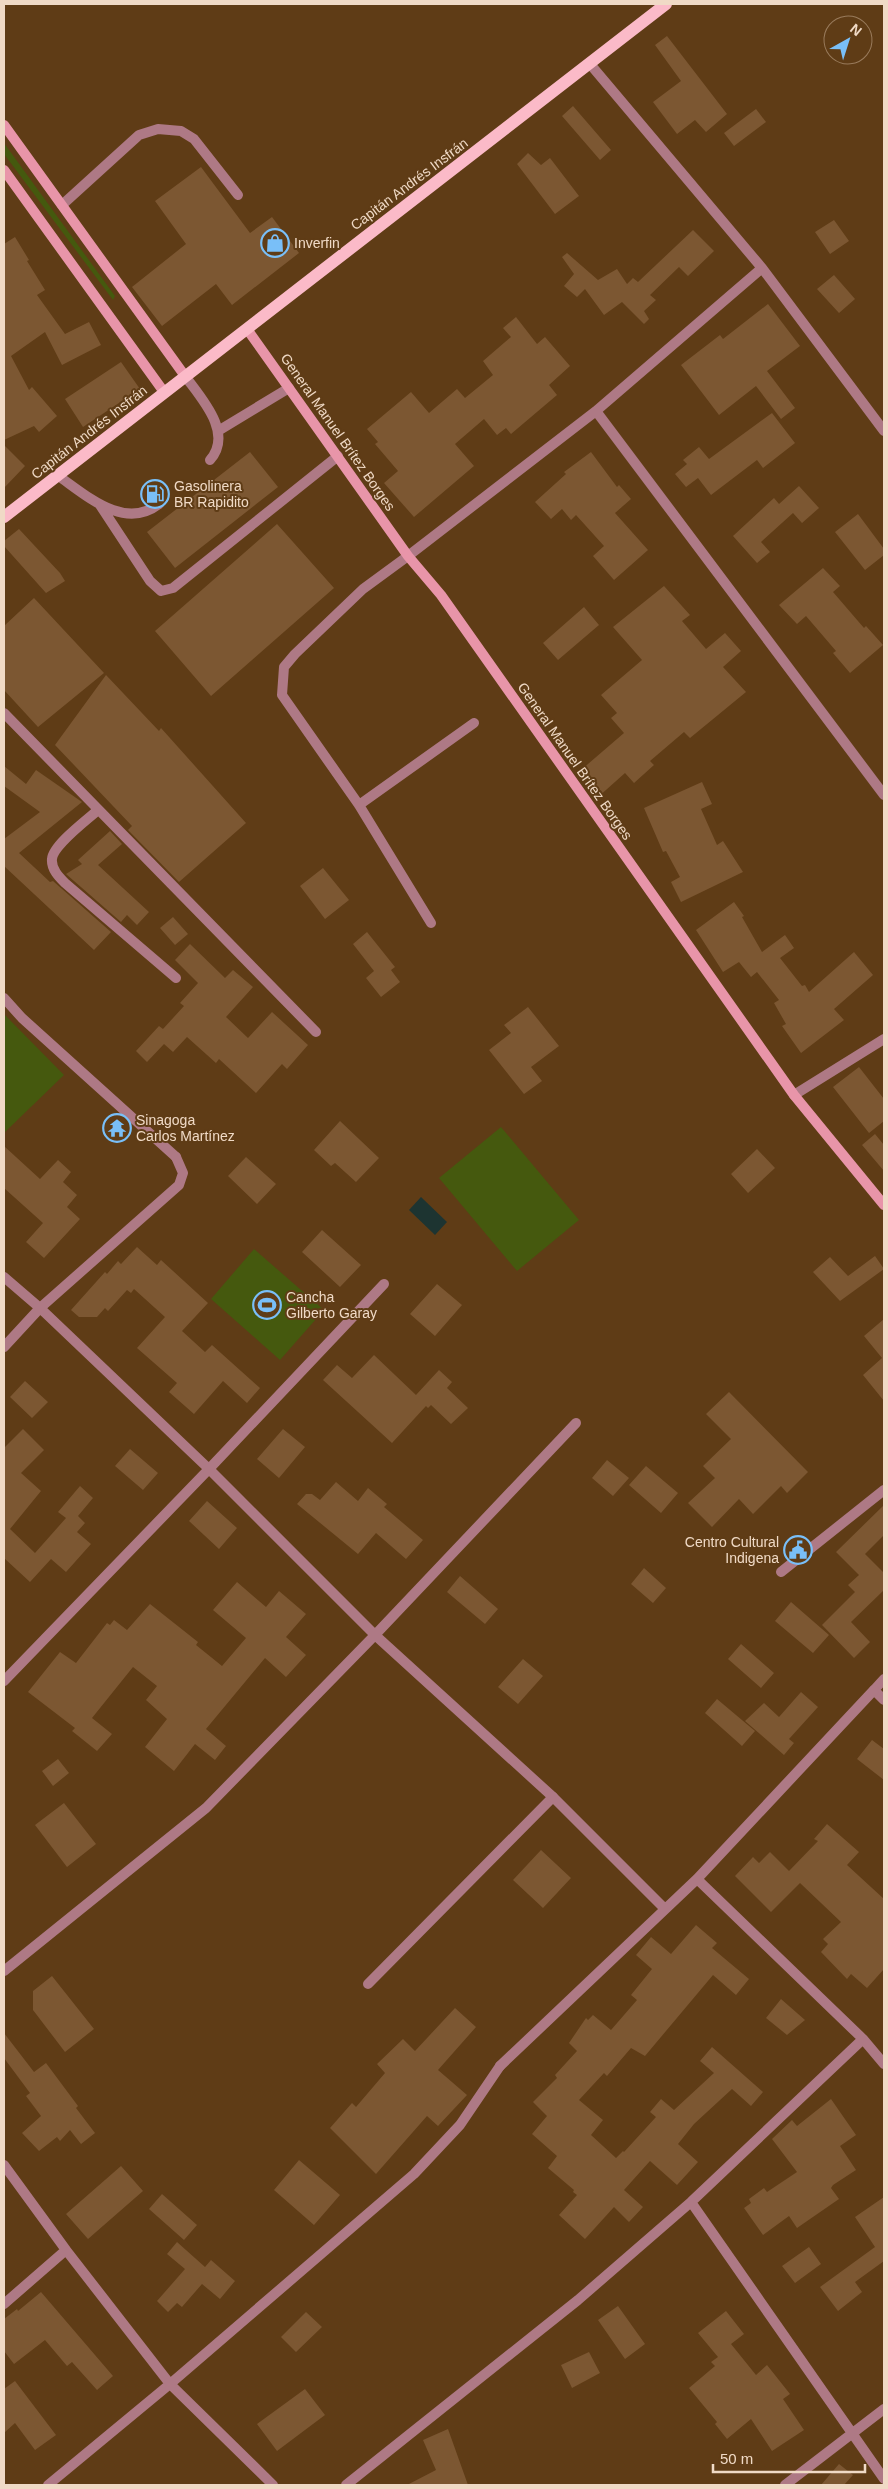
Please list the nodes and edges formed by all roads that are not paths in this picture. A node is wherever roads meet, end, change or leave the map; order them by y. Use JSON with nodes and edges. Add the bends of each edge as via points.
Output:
{"nodes":[{"id":1,"x":666,"y":4,"type":"edge"},
{"id":2,"x":590,"y":64,"type":"junction"},
{"id":3,"x":4,"y":125,"type":"edge"},
{"id":4,"x":4,"y":170,"type":"edge"},
{"id":5,"x":238,"y":194,"type":"dead end"},
{"id":6,"x":62,"y":206,"type":"junction"},
{"id":7,"x":762,"y":268,"type":"junction"},
{"id":8,"x":247,"y":329,"type":"junction"},
{"id":9,"x":185,"y":376,"type":"junction"},
{"id":10,"x":289,"y":388,"type":"junction"},
{"id":11,"x":164,"y":392,"type":"junction"},
{"id":12,"x":596,"y":411,"type":"junction"},
{"id":13,"x":884,"y":431,"type":"edge"},
{"id":14,"x":218,"y":432,"type":"junction"},
{"id":15,"x":338,"y":456,"type":"junction"},
{"id":16,"x":210,"y":460,"type":"dead end"},
{"id":17,"x":58,"y":475,"type":"junction"},
{"id":18,"x":159,"y":504,"type":"dead end"},
{"id":19,"x":100,"y":505,"type":"junction"},
{"id":20,"x":4,"y":517,"type":"edge"},
{"id":21,"x":408,"y":556,"type":"junction"},
{"id":22,"x":4,"y":713,"type":"edge"},
{"id":23,"x":474,"y":723,"type":"dead end"},
{"id":24,"x":884,"y":795,"type":"edge"},
{"id":25,"x":359,"y":805,"type":"junction"},
{"id":26,"x":98,"y":810,"type":"junction"},
{"id":27,"x":431,"y":923,"type":"dead end"},
{"id":28,"x":176,"y":978,"type":"dead end"},
{"id":29,"x":4,"y":998,"type":"edge"},
{"id":30,"x":316,"y":1032,"type":"dead end"},
{"id":31,"x":884,"y":1039,"type":"edge"},
{"id":32,"x":794,"y":1096,"type":"junction"},
{"id":33,"x":884,"y":1205,"type":"edge"},
{"id":34,"x":4,"y":1277,"type":"edge"},
{"id":35,"x":384,"y":1284,"type":"dead end"},
{"id":36,"x":40,"y":1308,"type":"junction"},
{"id":37,"x":4,"y":1347,"type":"edge"},
{"id":38,"x":576,"y":1423,"type":"dead end"},
{"id":39,"x":210,"y":1469,"type":"junction"},
{"id":40,"x":884,"y":1490,"type":"edge"},
{"id":41,"x":781,"y":1572,"type":"dead end"},
{"id":42,"x":375,"y":1635,"type":"junction"},
{"id":43,"x":884,"y":1679,"type":"edge"},
{"id":44,"x":4,"y":1680,"type":"edge"},
{"id":45,"x":874,"y":1690,"type":"junction"},
{"id":46,"x":884,"y":1700,"type":"edge"},
{"id":47,"x":553,"y":1797,"type":"junction"},
{"id":48,"x":697,"y":1879,"type":"junction"},
{"id":49,"x":664,"y":1908,"type":"junction"},
{"id":50,"x":4,"y":1971,"type":"edge"},
{"id":51,"x":368,"y":1984,"type":"dead end"},
{"id":52,"x":863,"y":2039,"type":"junction"},
{"id":53,"x":884,"y":2064,"type":"edge"},
{"id":54,"x":4,"y":2165,"type":"edge"},
{"id":55,"x":691,"y":2202,"type":"junction"},
{"id":56,"x":66,"y":2250,"type":"junction"},
{"id":57,"x":4,"y":2304,"type":"edge"},
{"id":58,"x":170,"y":2384,"type":"junction"},
{"id":59,"x":884,"y":2409,"type":"edge"},
{"id":60,"x":852,"y":2434,"type":"junction"},
{"id":61,"x":884,"y":2479,"type":"edge"},
{"id":62,"x":48,"y":2485,"type":"edge"},
{"id":63,"x":273,"y":2485,"type":"edge"},
{"id":64,"x":346,"y":2485,"type":"edge"},
{"id":65,"x":785,"y":2485,"type":"edge"}],
"edges":[{"from":1,"to":2,"type":"main road","name":"Capitán Andrés Insfrán"},
{"from":2,"to":7,"type":"street"},
{"from":2,"to":8,"type":"main road","name":"Capitán Andrés Insfrán"},
{"from":3,"to":6,"type":"street"},
{"from":4,"to":11,"type":"street"},
{"from":5,"to":6,"type":"street","via":[[194,139],[181,132],[158,129],[139,135]]},
{"from":6,"to":9,"type":"street"},
{"from":7,"to":12,"type":"street"},
{"from":7,"to":13,"type":"street"},
{"from":8,"to":9,"type":"main road","name":"Capitán Andrés Insfrán"},
{"from":8,"to":10,"type":"street","name":"General Manuel Brítez Borges"},
{"from":9,"to":11,"type":"main road","name":"Capitán Andrés Insfrán"},
{"from":9,"to":14,"type":"street","via":[[215,419]]},
{"from":10,"to":14,"type":"street"},
{"from":10,"to":15,"type":"street","name":"General Manuel Brítez Borges"},
{"from":11,"to":17,"type":"main road","name":"Capitán Andrés Insfrán"},
{"from":12,"to":21,"type":"street"},
{"from":12,"to":24,"type":"street"},
{"from":14,"to":16,"type":"street","via":[[219,444]]},
{"from":15,"to":19,"type":"street","via":[[173,588],[161,591],[150,581]]},
{"from":15,"to":21,"type":"street","name":"General Manuel Brítez Borges"},
{"from":17,"to":19,"type":"street"},
{"from":17,"to":20,"type":"main road","name":"Capitán Andrés Insfrán"},
{"from":18,"to":19,"type":"street","via":[[135,514],[120,513]]},
{"from":21,"to":25,"type":"street","via":[[363,589],[284,667],[282,695]]},
{"from":21,"to":32,"type":"street","name":"General Manuel Brítez Borges","via":[[446,603]]},
{"from":22,"to":26,"type":"street"},
{"from":23,"to":25,"type":"street"},
{"from":25,"to":27,"type":"street"},
{"from":26,"to":28,"type":"street","via":[[54,850],[52,861],[56,873]]},
{"from":26,"to":30,"type":"street"},
{"from":29,"to":36,"type":"street","via":[[176,1157],[184,1173],[178,1185]]},
{"from":31,"to":32,"type":"street"},
{"from":32,"to":33,"type":"street","name":"General Manuel Brítez Borges"},
{"from":34,"to":36,"type":"street"},
{"from":35,"to":39,"type":"street"},
{"from":36,"to":37,"type":"street"},
{"from":36,"to":39,"type":"street"},
{"from":38,"to":42,"type":"street"},
{"from":39,"to":42,"type":"street"},
{"from":39,"to":44,"type":"street"},
{"from":40,"to":41,"type":"street"},
{"from":42,"to":47,"type":"street"},
{"from":42,"to":50,"type":"street","via":[[206,1808]]},
{"from":43,"to":45,"type":"street"},
{"from":45,"to":46,"type":"street"},
{"from":45,"to":48,"type":"street"},
{"from":47,"to":49,"type":"street"},
{"from":47,"to":51,"type":"street"},
{"from":48,"to":49,"type":"street"},
{"from":48,"to":52,"type":"street"},
{"from":49,"to":58,"type":"street","via":[[500,2066],[460,2125],[414,2174]]},
{"from":52,"to":53,"type":"street"},
{"from":52,"to":55,"type":"street"},
{"from":54,"to":56,"type":"street"},
{"from":55,"to":60,"type":"street"},
{"from":55,"to":64,"type":"street","via":[[578,2300]]},
{"from":56,"to":57,"type":"street"},
{"from":56,"to":58,"type":"street"},
{"from":58,"to":62,"type":"street"},
{"from":58,"to":63,"type":"street"},
{"from":59,"to":60,"type":"street"},
{"from":60,"to":61,"type":"street"},
{"from":60,"to":65,"type":"street"}]}
